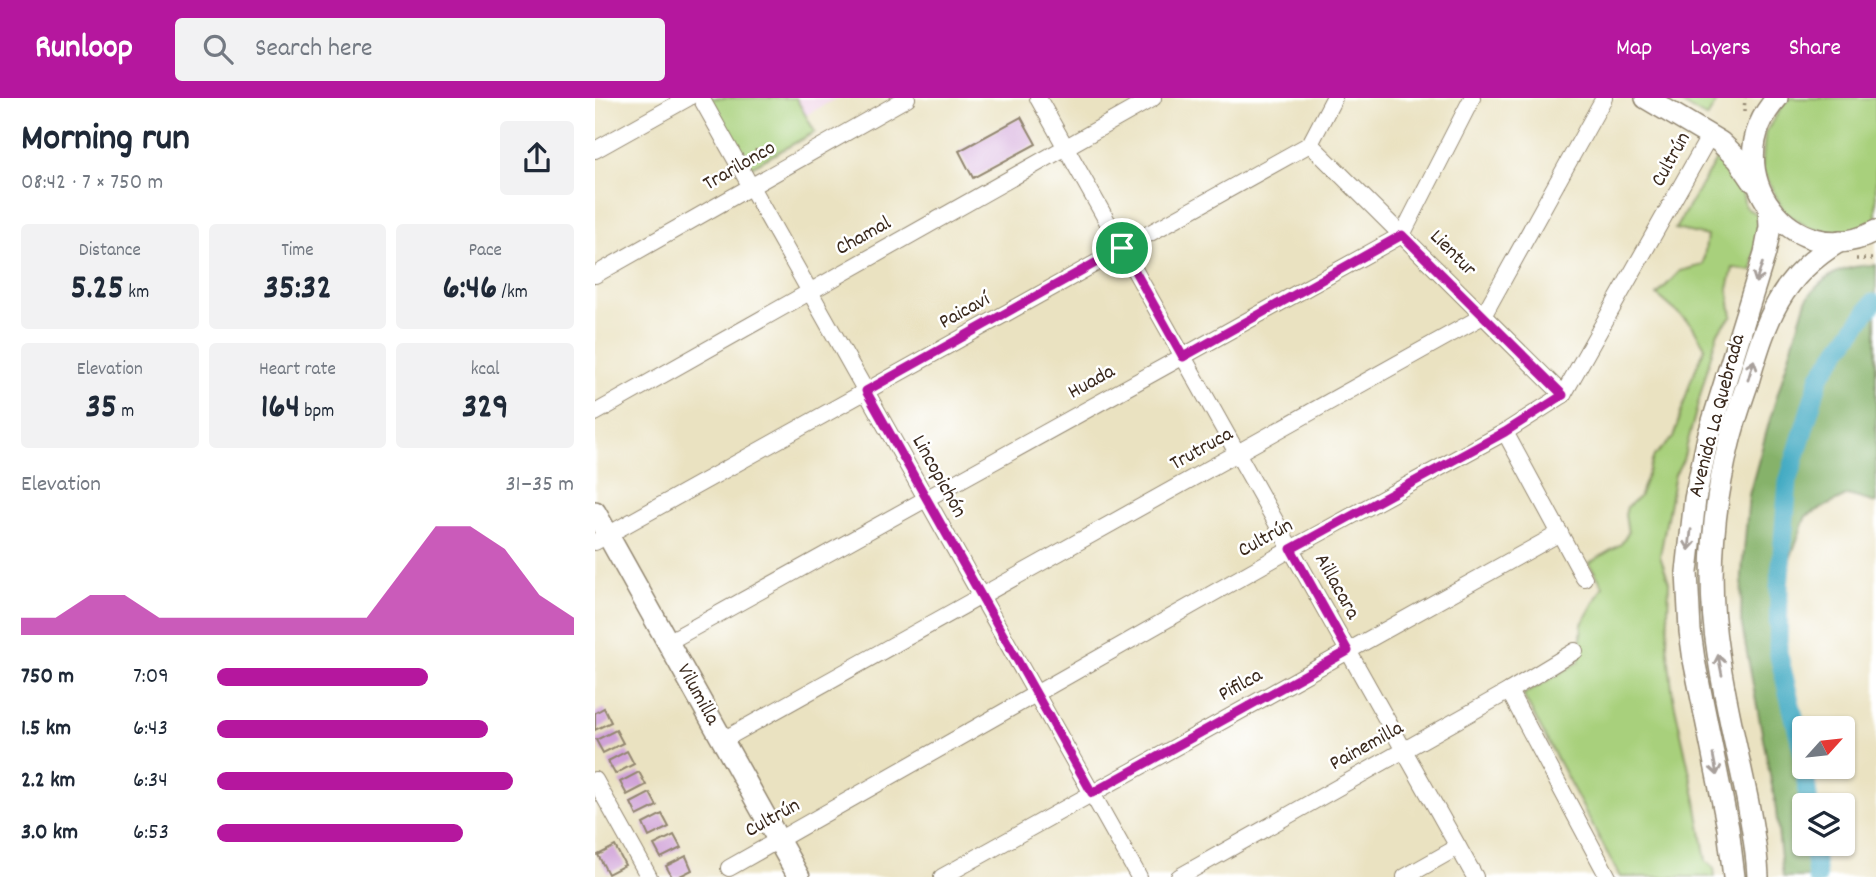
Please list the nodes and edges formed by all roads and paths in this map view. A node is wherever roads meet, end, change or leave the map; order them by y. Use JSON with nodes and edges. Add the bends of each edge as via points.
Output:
{"nodes":[{"id":1,"x":688,"y":98,"type":"edge"},
{"id":2,"x":701,"y":98,"type":"edge"},
{"id":3,"x":907,"y":98,"type":"edge"},
{"id":4,"x":1038,"y":98,"type":"edge"},
{"id":5,"x":1153,"y":98,"type":"edge"},
{"id":6,"x":1334,"y":98,"type":"edge"},
{"id":7,"x":1472,"y":98,"type":"edge"},
{"id":8,"x":1604,"y":98,"type":"edge"},
{"id":9,"x":1646,"y":98,"type":"edge"},
{"id":10,"x":1777,"y":98,"type":"edge"},
{"id":11,"x":1710,"y":135,"type":"junction"},
{"id":12,"x":1310,"y":144,"type":"junction"},
{"id":13,"x":1066,"y":148,"type":"junction"},
{"id":14,"x":595,"y":150,"type":"edge"},
{"id":15,"x":750,"y":186,"type":"junction"},
{"id":16,"x":1764,"y":197,"type":"junction"},
{"id":17,"x":1876,"y":231,"type":"edge"},
{"id":18,"x":1402,"y":235,"type":"junction"},
{"id":19,"x":1840,"y":240,"type":"junction"},
{"id":20,"x":1122,"y":248,"type":"junction"},
{"id":21,"x":595,"y":275,"type":"edge"},
{"id":22,"x":810,"y":292,"type":"junction"},
{"id":23,"x":1483,"y":316,"type":"junction"},
{"id":24,"x":1183,"y":357,"type":"junction"},
{"id":25,"x":866,"y":391,"type":"junction"},
{"id":26,"x":1563,"y":395,"type":"junction"},
{"id":27,"x":595,"y":413,"type":"edge"},
{"id":28,"x":1505,"y":432,"type":"junction"},
{"id":29,"x":1237,"y":454,"type":"junction"},
{"id":30,"x":926,"y":499,"type":"junction"},
{"id":31,"x":595,"y":512,"type":"edge"},
{"id":32,"x":1560,"y":533,"type":"junction"},
{"id":33,"x":601,"y":538,"type":"edge"},
{"id":34,"x":1291,"y":549,"type":"junction"},
{"id":35,"x":1584,"y":578,"type":"dead end"},
{"id":36,"x":981,"y":596,"type":"junction"},
{"id":37,"x":668,"y":642,"type":"junction"},
{"id":38,"x":1348,"y":651,"type":"junction"},
{"id":39,"x":1575,"y":651,"type":"dead end"},
{"id":40,"x":1509,"y":691,"type":"junction"},
{"id":41,"x":1036,"y":694,"type":"junction"},
{"id":42,"x":723,"y":740,"type":"junction"},
{"id":43,"x":1403,"y":751,"type":"junction"},
{"id":44,"x":596,"y":783,"type":"edge"},
{"id":45,"x":1092,"y":793,"type":"junction"},
{"id":46,"x":779,"y":840,"type":"junction"},
{"id":47,"x":1458,"y":847,"type":"junction"},
{"id":48,"x":729,"y":867,"type":"dead end"},
{"id":49,"x":642,"y":875,"type":"edge"},
{"id":50,"x":799,"y":877,"type":"edge"},
{"id":51,"x":942,"y":877,"type":"edge"},
{"id":52,"x":1139,"y":877,"type":"edge"},
{"id":53,"x":1179,"y":877,"type":"edge"},
{"id":54,"x":1405,"y":877,"type":"edge"},
{"id":55,"x":1475,"y":877,"type":"edge"},
{"id":56,"x":1608,"y":877,"type":"edge"},
{"id":57,"x":1734,"y":877,"type":"edge"},
{"id":58,"x":1758,"y":877,"type":"edge"}],
"edges":[{"from":1,"to":14,"type":"street"},
{"from":2,"to":15,"type":"street","name":"Lincopichón"},
{"from":3,"to":15,"type":"street","name":"Trarilonco"},
{"from":4,"to":13,"type":"street","name":"Aillacara"},
{"from":5,"to":13,"type":"street","name":"Chamal"},
{"from":6,"to":12,"type":"street"},
{"from":7,"to":18,"type":"street"},
{"from":8,"to":23,"type":"street"},
{"from":9,"to":11,"type":"main road"},
{"from":10,"to":16,"type":"main road","name":"Avenida La Quebrada","via":[[1754,143],[1754,170]]},
{"from":11,"to":16,"type":"main road","via":[[1738,159]]},
{"from":11,"to":26,"type":"street","name":"Cultrún"},
{"from":12,"to":18,"type":"street","name":"Lientur"},
{"from":12,"to":20,"type":"street","name":"Paicaví"},
{"from":13,"to":20,"type":"street","name":"Aillacara"},
{"from":13,"to":22,"type":"street","name":"Chamal"},
{"from":15,"to":21,"type":"street","name":"Trarilonco"},
{"from":15,"to":22,"type":"street","name":"Lincopichón"},
{"from":16,"to":19,"type":"main road","via":[[1792,228],[1819,239]]},
{"from":16,"to":57,"type":"main road","name":"Avenida La Quebrada","one_way":true,"via":[[1770,227],[1765,253],[1708,437],[1687,572],[1694,660]]},
{"from":17,"to":19,"type":"main road"},
{"from":18,"to":23,"type":"street","name":"Lientur"},
{"from":18,"to":24,"type":"street","name":"Huada"},
{"from":58,"to":19,"type":"main road","name":"Avenida La Quebrada","one_way":true,"via":[[1718,653],[1711,592],[1716,513],[1729,444],[1772,311],[1801,270]]},
{"from":20,"to":24,"type":"street","name":"Aillacara"},
{"from":20,"to":25,"type":"street","name":"Paicaví"},
{"from":22,"to":25,"type":"street","name":"Lincopichón"},
{"from":22,"to":27,"type":"street","name":"Chamal"},
{"from":23,"to":26,"type":"street","name":"Lientur"},
{"from":23,"to":29,"type":"street","name":"Trutruca"},
{"from":24,"to":29,"type":"street","name":"Aillacara"},
{"from":24,"to":30,"type":"street","name":"Huada"},
{"from":25,"to":30,"type":"street","name":"Lincopichón"},
{"from":25,"to":33,"type":"street","name":"Paicaví"},
{"from":26,"to":28,"type":"street","name":"Cultrún"},
{"from":28,"to":32,"type":"street"},
{"from":28,"to":34,"type":"street","name":"Cultrún"},
{"from":29,"to":34,"type":"street","name":"Aillacara"},
{"from":29,"to":36,"type":"street","name":"Trutruca"},
{"from":30,"to":36,"type":"street","name":"Lincopichón"},
{"from":30,"to":37,"type":"street","name":"Huada"},
{"from":31,"to":33,"type":"main road","name":"Vilumilla"},
{"from":32,"to":35,"type":"street"},
{"from":32,"to":38,"type":"street","name":"Pifilca"},
{"from":33,"to":37,"type":"main road","name":"Vilumilla"},
{"from":34,"to":38,"type":"street","name":"Aillacara"},
{"from":34,"to":41,"type":"street","name":"Cultrún"},
{"from":36,"to":41,"type":"street","name":"Lincopichón"},
{"from":36,"to":42,"type":"street","name":"Trutruca"},
{"from":37,"to":42,"type":"main road","name":"Vilumilla"},
{"from":38,"to":43,"type":"street","name":"Aillacara"},
{"from":38,"to":45,"type":"street","name":"Pifilca"},
{"from":39,"to":40,"type":"street","name":"Painemilla"},
{"from":40,"to":43,"type":"street","name":"Painemilla"},
{"from":40,"to":56,"type":"street"},
{"from":41,"to":45,"type":"street","name":"Lincopichón"},
{"from":41,"to":46,"type":"street","name":"Cultrún"},
{"from":42,"to":46,"type":"main road","name":"Vilumilla"},
{"from":43,"to":47,"type":"street","name":"Aillacara"},
{"from":43,"to":53,"type":"street","name":"Painemilla"},
{"from":44,"to":49,"type":"street"},
{"from":45,"to":51,"type":"street","name":"Pifilca"},
{"from":45,"to":52,"type":"street","name":"Lincopichón"},
{"from":46,"to":48,"type":"street","name":"Cultrún"},
{"from":46,"to":50,"type":"main road","name":"Vilumilla"},
{"from":47,"to":54,"type":"street"},
{"from":47,"to":55,"type":"street","name":"Aillacara"}]}
